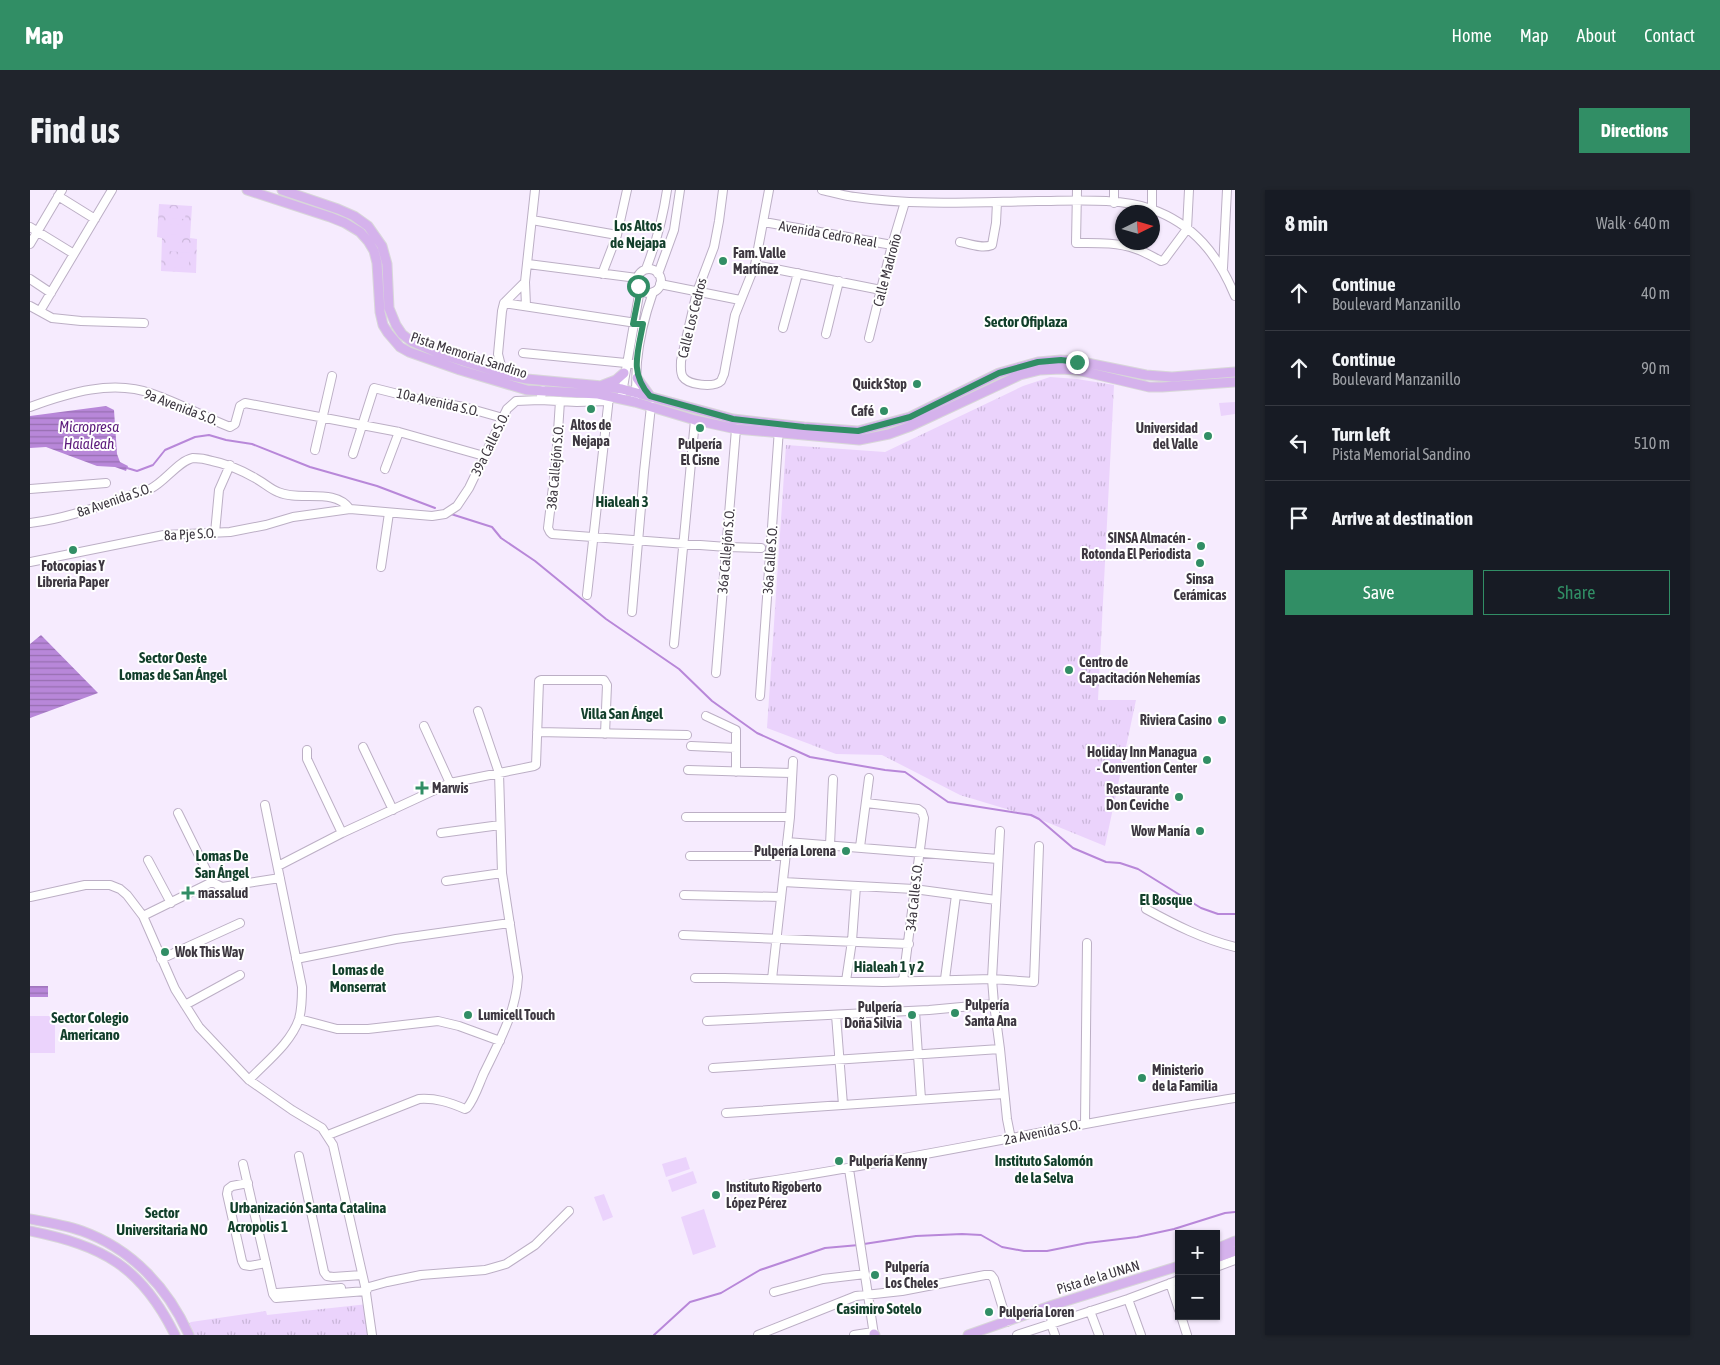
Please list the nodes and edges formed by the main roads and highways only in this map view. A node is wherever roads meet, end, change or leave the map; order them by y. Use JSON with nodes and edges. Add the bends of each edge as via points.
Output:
{"nodes":[{"id":1,"x":247,"y":190,"type":"edge"},
{"id":2,"x":282,"y":190,"type":"edge"},
{"id":3,"x":294,"y":192,"type":"edge"},
{"id":4,"x":1235,"y":372,"type":"edge"},
{"id":5,"x":624,"y":373,"type":"road end"},
{"id":6,"x":638,"y":378,"type":"road end"},
{"id":7,"x":1235,"y":382,"type":"edge"},
{"id":8,"x":570,"y":383,"type":"junction"},
{"id":9,"x":602,"y":386,"type":"junction"},
{"id":10,"x":996,"y":386,"type":"junction"},
{"id":11,"x":967,"y":389,"type":"junction"},
{"id":12,"x":543,"y":390,"type":"junction"},
{"id":13,"x":622,"y":394,"type":"junction"},
{"id":14,"x":650,"y":396,"type":"junction"},
{"id":15,"x":636,"y":397,"type":"junction"},
{"id":16,"x":948,"y":408,"type":"junction"},
{"id":17,"x":779,"y":429,"type":"junction"},
{"id":18,"x":30,"y":1218,"type":"edge"},
{"id":19,"x":30,"y":1231,"type":"edge"},
{"id":20,"x":1235,"y":1241,"type":"edge"},
{"id":21,"x":1220,"y":1247,"type":"edge"},
{"id":22,"x":1235,"y":1252,"type":"edge"},
{"id":23,"x":1220,"y":1257,"type":"edge"},
{"id":24,"x":1175,"y":1267,"type":"edge"},
{"id":25,"x":175,"y":1335,"type":"edge"},
{"id":26,"x":189,"y":1335,"type":"edge"},
{"id":27,"x":968,"y":1335,"type":"edge"}],
"edges":[{"from":1,"to":12,"type":"main road","name":"Pista Memorial Sandino","via":[[330,217],[360,232],[371,246],[377,263],[383,325],[400,347],[509,386]]},
{"from":2,"to":3,"type":"main road","name":"Pista Memorial Sandino"},
{"from":3,"to":8,"type":"main road","name":"Pista Memorial Sandino","via":[[354,216],[376,236],[387,264],[389,308],[396,325],[411,341],[507,375]]},
{"from":4,"to":11,"type":"main road","name":"Pista Memorial Sandino","via":[[1146,375],[1061,360],[1038,362],[999,373]]},
{"from":5,"to":9,"type":"main road"},
{"from":6,"to":14,"type":"main road"},
{"from":7,"to":10,"type":"main road","name":"Pista Memorial Sandino","via":[[1162,387],[1061,369],[1040,370]]},
{"from":8,"to":9,"type":"main road","name":"Pista Memorial Sandino"},
{"from":8,"to":12,"type":"main road","via":[[546,385]]},
{"from":9,"to":13,"type":"main road","name":"Pista Memorial Sandino"},
{"from":10,"to":11,"type":"main road","via":[[975,391]]},
{"from":10,"to":16,"type":"main road","name":"Pista Memorial Sandino"},
{"from":11,"to":16,"type":"main road","via":[[965,396]]},
{"from":11,"to":17,"type":"main road","name":"Pista Memorial Sandino","via":[[910,417],[858,431]]},
{"from":12,"to":13,"type":"main road","name":"Pista Memorial Sandino","via":[[609,399]]},
{"from":13,"to":15,"type":"main road","name":"Pista Memorial Sandino"},
{"from":14,"to":15,"type":"main road","name":"Pista Memorial Sandino"},
{"from":14,"to":17,"type":"main road","name":"Pista Memorial Sandino"},
{"from":15,"to":17,"type":"main road","name":"Pista Memorial Sandino","via":[[651,406],[695,420],[736,429]]},
{"from":16,"to":17,"type":"main road","name":"Pista Memorial Sandino","via":[[912,426],[860,440]]},
{"from":18,"to":26,"type":"main road","via":[[90,1234],[131,1258],[166,1294]]},
{"from":19,"to":25,"type":"main road","via":[[81,1243],[133,1274],[158,1304]]},
{"from":20,"to":21,"type":"main road"},
{"from":22,"to":23,"type":"main road"},
{"from":24,"to":27,"type":"main road","name":"Pista de la UNAN"}]}
